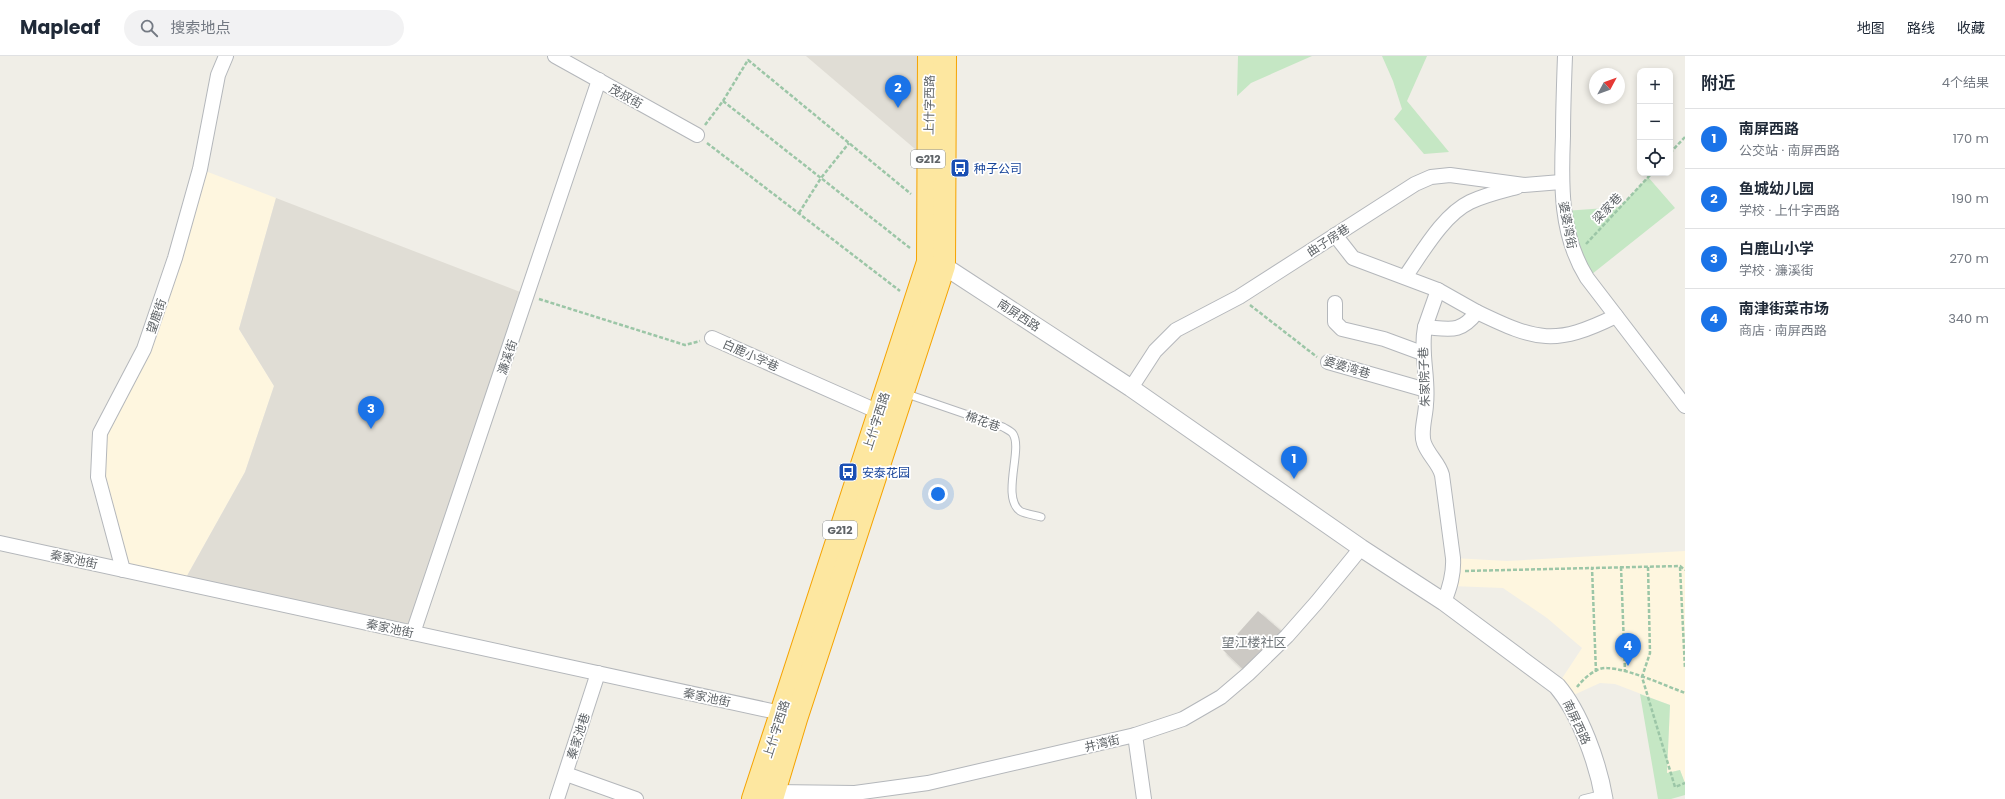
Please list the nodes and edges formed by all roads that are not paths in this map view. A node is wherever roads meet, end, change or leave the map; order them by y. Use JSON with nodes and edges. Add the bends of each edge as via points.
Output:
{"nodes":[{"id":1,"x":226,"y":56,"type":"edge"},
{"id":2,"x":555,"y":56,"type":"edge"},
{"id":3,"x":929,"y":56,"type":"edge"},
{"id":4,"x":945,"y":56,"type":"edge"},
{"id":5,"x":1565,"y":56,"type":"edge"},
{"id":6,"x":599,"y":80,"type":"junction"},
{"id":7,"x":697,"y":135,"type":"road end"},
{"id":8,"x":1562,"y":182,"type":"junction"},
{"id":9,"x":1524,"y":185,"type":"junction"},
{"id":10,"x":1335,"y":235,"type":"junction"},
{"id":11,"x":936,"y":264,"type":"junction"},
{"id":12,"x":1405,"y":276,"type":"junction"},
{"id":13,"x":1438,"y":290,"type":"junction"},
{"id":14,"x":1335,"y":303,"type":"dead end"},
{"id":15,"x":1477,"y":312,"type":"junction"},
{"id":16,"x":1616,"y":316,"type":"junction"},
{"id":17,"x":1425,"y":327,"type":"junction"},
{"id":18,"x":712,"y":338,"type":"road end"},
{"id":19,"x":1422,"y":352,"type":"junction"},
{"id":20,"x":1328,"y":362,"type":"road end"},
{"id":21,"x":1130,"y":388,"type":"junction"},
{"id":22,"x":1426,"y":390,"type":"junction"},
{"id":23,"x":902,"y":392,"type":"junction"},
{"id":24,"x":1685,"y":406,"type":"edge"},
{"id":25,"x":879,"y":412,"type":"junction"},
{"id":26,"x":1041,"y":517,"type":"dead end"},
{"id":27,"x":0,"y":543,"type":"edge"},
{"id":28,"x":1361,"y":548,"type":"junction"},
{"id":29,"x":123,"y":570,"type":"junction"},
{"id":30,"x":1444,"y":602,"type":"junction"},
{"id":31,"x":413,"y":633,"type":"junction"},
{"id":32,"x":598,"y":673,"type":"junction"},
{"id":33,"x":781,"y":713,"type":"junction"},
{"id":34,"x":1135,"y":735,"type":"junction"},
{"id":35,"x":566,"y":774,"type":"junction"},
{"id":36,"x":773,"y":795,"type":"edge"},
{"id":37,"x":1603,"y":796,"type":"edge"},
{"id":38,"x":558,"y":799,"type":"edge"},
{"id":39,"x":636,"y":799,"type":"edge"},
{"id":40,"x":753,"y":799,"type":"edge"},
{"id":41,"x":1144,"y":799,"type":"edge"},
{"id":42,"x":1582,"y":799,"type":"edge"}],
"edges":[{"from":1,"to":29,"type":"street","name":"望鹿街","via":[[218,75],[200,169],[175,258],[144,350],[100,433],[98,477]]},
{"from":2,"to":6,"type":"street","name":"茂叔街"},
{"from":3,"to":11,"type":"highway","name":"上什字西路","number":"G212","via":[[928,208]]},
{"from":4,"to":11,"type":"highway","name":"上什字西路","number":"G212"},
{"from":5,"to":8,"type":"street","name":"婆婆湾街"},
{"from":6,"to":7,"type":"street","name":"茂叔街"},
{"from":6,"to":31,"type":"street","name":"濂溪街"},
{"from":8,"to":9,"type":"street","name":"曲子房巷"},
{"from":8,"to":16,"type":"street","name":"婆婆湾街","via":[[1571,247],[1587,278]]},
{"from":9,"to":10,"type":"street","name":"曲子房巷","via":[[1450,175],[1431,177],[1415,184]]},
{"from":9,"to":12,"type":"street","via":[[1485,196],[1456,210]]},
{"from":10,"to":12,"type":"street","via":[[1353,258]]},
{"from":10,"to":21,"type":"street","name":"曲子房巷","via":[[1239,297],[1176,330],[1155,351]]},
{"from":11,"to":21,"type":"street","name":"南屏西路"},
{"from":11,"to":23,"type":"highway","name":"上什字西路","number":"G212"},
{"from":11,"to":25,"type":"highway","name":"上什字西路","number":"G212","via":[[915,302]]},
{"from":12,"to":13,"type":"street"},
{"from":13,"to":15,"type":"street"},
{"from":13,"to":17,"type":"street","name":"朱家院子巷"},
{"from":14,"to":19,"type":"street","via":[[1336,322],[1342,329]]},
{"from":15,"to":16,"type":"street","via":[[1525,334],[1543,336],[1580,333]]},
{"from":15,"to":17,"type":"street","via":[[1464,327],[1458,329]]},
{"from":16,"to":24,"type":"street","name":"婆婆湾街"},
{"from":17,"to":19,"type":"street","name":"朱家院子巷"},
{"from":18,"to":25,"type":"street","name":"白鹿小学巷"},
{"from":19,"to":22,"type":"street","name":"朱家院子巷"},
{"from":20,"to":22,"type":"street","name":"婆婆湾巷"},
{"from":21,"to":28,"type":"street","name":"南屏西路"},
{"from":22,"to":30,"type":"street","name":"朱家院子巷","via":[[1424,443],[1442,475],[1453,558],[1451,586]]},
{"from":23,"to":26,"type":"lane","name":"棉花巷","via":[[1003,427],[1013,434],[1016,441],[1012,480],[1015,506],[1020,511]]},
{"from":23,"to":36,"type":"highway","name":"上什字西路","number":"G212"},
{"from":25,"to":33,"type":"highway","name":"上什字西路","number":"G212"},
{"from":27,"to":29,"type":"street","name":"秦家池街"},
{"from":28,"to":30,"type":"street","name":"南屏西路"},
{"from":28,"to":34,"type":"street","name":"井湾街","via":[[1287,636],[1221,697],[1183,719]]},
{"from":29,"to":31,"type":"street","name":"秦家池街"},
{"from":30,"to":37,"type":"street","name":"南屏西路","via":[[1557,686],[1567,698],[1588,741]]},
{"from":31,"to":32,"type":"street","name":"秦家池街"},
{"from":32,"to":33,"type":"street","name":"秦家池街"},
{"from":32,"to":35,"type":"street","name":"秦家池巷"},
{"from":33,"to":40,"type":"highway","name":"上什字西路","number":"G212"},
{"from":34,"to":36,"type":"street","name":"井湾街","via":[[928,783],[855,792]]},
{"from":34,"to":41,"type":"street"},
{"from":35,"to":38,"type":"street","name":"秦家池巷"},
{"from":35,"to":39,"type":"street"},
{"from":37,"to":42,"type":"lane"}]}
